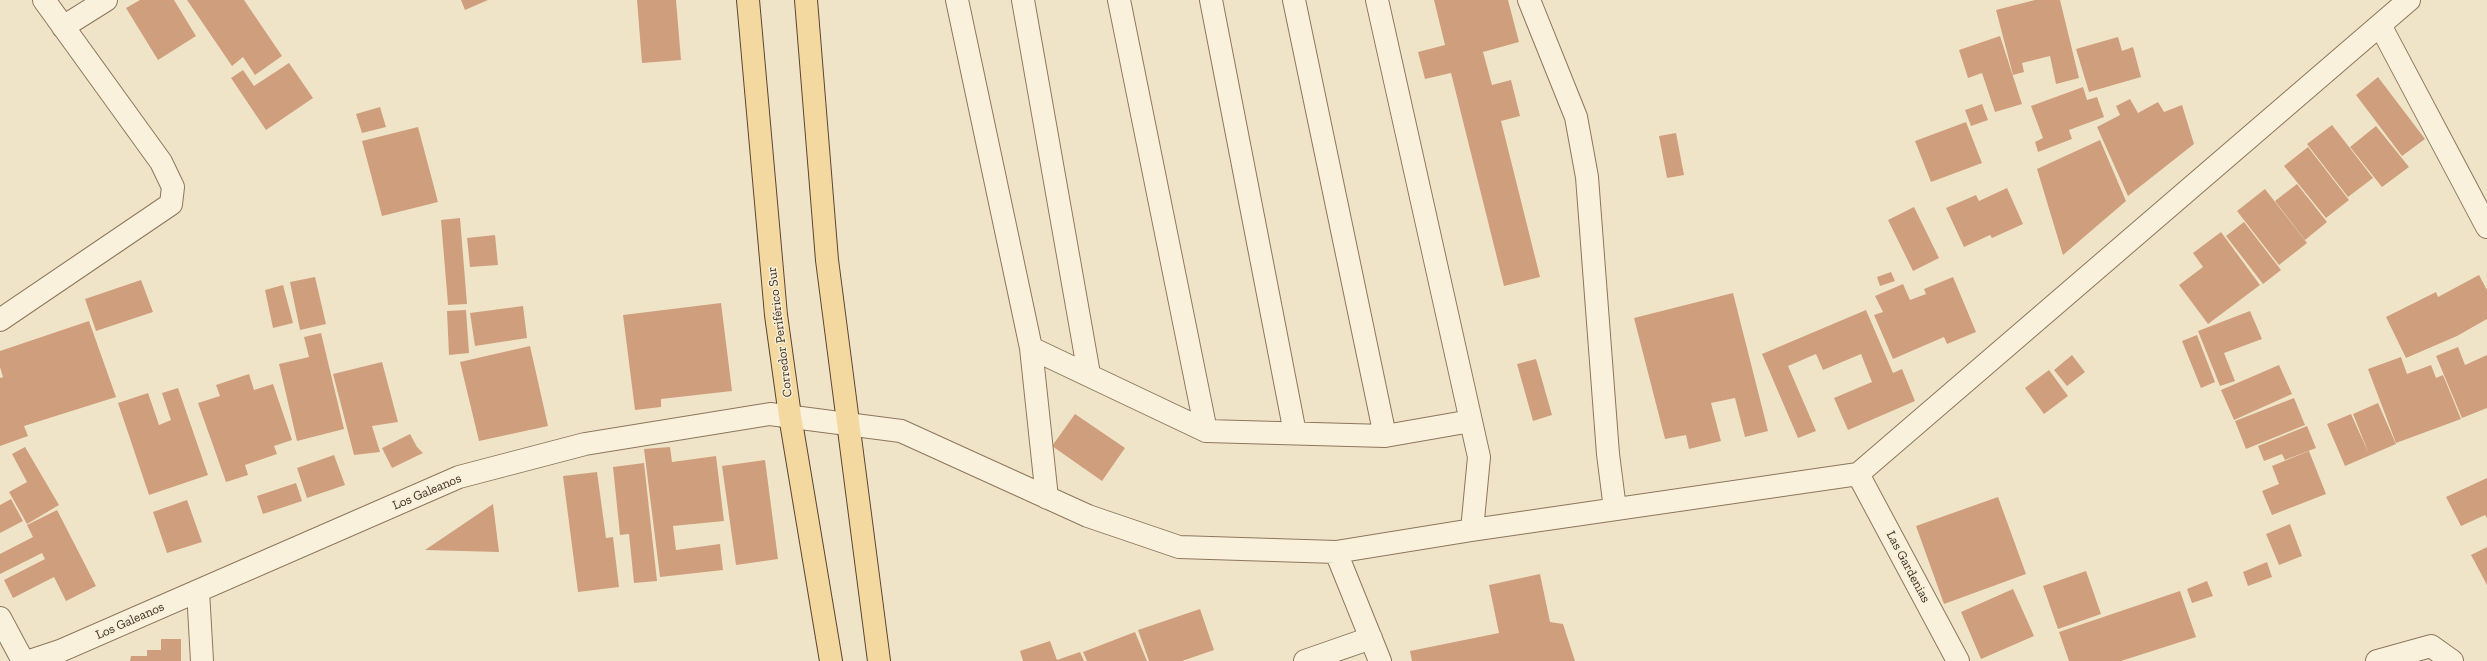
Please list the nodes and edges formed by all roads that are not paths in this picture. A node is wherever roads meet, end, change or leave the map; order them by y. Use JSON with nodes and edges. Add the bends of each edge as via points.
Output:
{"nodes":[{"id":1,"x":44,"y":0,"type":"edge"},
{"id":2,"x":106,"y":0,"type":"edge"},
{"id":3,"x":748,"y":0,"type":"edge"},
{"id":4,"x":806,"y":0,"type":"edge"},
{"id":5,"x":957,"y":0,"type":"edge"},
{"id":6,"x":1023,"y":0,"type":"edge"},
{"id":7,"x":1119,"y":0,"type":"edge"},
{"id":8,"x":1211,"y":0,"type":"edge"},
{"id":9,"x":1294,"y":0,"type":"edge"},
{"id":10,"x":1377,"y":0,"type":"edge"},
{"id":11,"x":2409,"y":0,"type":"edge"},
{"id":12,"x":1530,"y":3,"type":"edge"},
{"id":13,"x":2380,"y":25,"type":"junction"},
{"id":14,"x":63,"y":27,"type":"junction"},
{"id":15,"x":2487,"y":227,"type":"edge"},
{"id":16,"x":0,"y":320,"type":"edge"},
{"id":17,"x":1031,"y":348,"type":"junction"},
{"id":18,"x":1089,"y":374,"type":"junction"},
{"id":19,"x":790,"y":416,"type":"junction"},
{"id":20,"x":1471,"y":422,"type":"junction"},
{"id":21,"x":848,"y":424,"type":"junction"},
{"id":22,"x":1206,"y":431,"type":"junction"},
{"id":23,"x":1295,"y":433,"type":"junction"},
{"id":24,"x":1385,"y":436,"type":"junction"},
{"id":25,"x":1858,"y":474,"type":"junction"},
{"id":26,"x":1047,"y":498,"type":"junction"},
{"id":27,"x":1615,"y":509,"type":"junction"},
{"id":28,"x":1472,"y":530,"type":"junction"},
{"id":29,"x":1336,"y":552,"type":"junction"},
{"id":30,"x":198,"y":591,"type":"junction"},
{"id":31,"x":0,"y":618,"type":"edge"},
{"id":32,"x":1371,"y":638,"type":"junction"},
{"id":33,"x":60,"y":656,"type":"edge"},
{"id":34,"x":23,"y":661,"type":"edge"},
{"id":35,"x":30,"y":661,"type":"edge"},
{"id":36,"x":202,"y":661,"type":"edge"},
{"id":37,"x":831,"y":661,"type":"edge"},
{"id":38,"x":879,"y":661,"type":"edge"},
{"id":39,"x":1305,"y":661,"type":"edge"},
{"id":40,"x":1380,"y":661,"type":"edge"},
{"id":41,"x":1958,"y":661,"type":"edge"},
{"id":42,"x":2377,"y":661,"type":"edge"},
{"id":43,"x":2452,"y":661,"type":"edge"}],
"edges":[{"from":1,"to":14,"type":"street"},
{"from":2,"to":14,"type":"street"},
{"from":3,"to":19,"type":"main road","name":"Corredor Periférico Sur","via":[[776,315]]},
{"from":4,"to":21,"type":"main road","via":[[827,260]]},
{"from":5,"to":17,"type":"street"},
{"from":6,"to":18,"type":"street"},
{"from":7,"to":22,"type":"street"},
{"from":8,"to":23,"type":"street"},
{"from":9,"to":24,"type":"street"},
{"from":10,"to":20,"type":"street"},
{"from":11,"to":13,"type":"street"},
{"from":12,"to":27,"type":"street","via":[[1576,117],[1587,177]]},
{"from":13,"to":15,"type":"street"},
{"from":13,"to":25,"type":"street"},
{"from":14,"to":16,"type":"street","via":[[161,162],[173,187],[171,204]]},
{"from":17,"to":18,"type":"street"},
{"from":17,"to":26,"type":"street"},
{"from":18,"to":22,"type":"street"},
{"from":19,"to":21,"type":"street","name":"Los Galeanos"},
{"from":19,"to":30,"type":"street","name":"Los Galeanos","via":[[770,414],[585,444],[459,477]]},
{"from":19,"to":37,"type":"main road","name":"Corredor Periférico Sur"},
{"from":20,"to":24,"type":"street"},
{"from":20,"to":28,"type":"street","via":[[1479,457]]},
{"from":21,"to":26,"type":"street","name":"Los Galeanos","via":[[901,431]]},
{"from":21,"to":38,"type":"main road"},
{"from":22,"to":23,"type":"street"},
{"from":23,"to":24,"type":"street"},
{"from":25,"to":27,"type":"street","name":"Los Galeanos"},
{"from":25,"to":41,"type":"street","name":"Las Gardenias"},
{"from":26,"to":29,"type":"street","name":"Los Galeanos","via":[[1088,516],[1179,547]]},
{"from":27,"to":28,"type":"street","name":"Los Galeanos"},
{"from":28,"to":29,"type":"street","name":"Los Galeanos"},
{"from":29,"to":32,"type":"street"},
{"from":30,"to":33,"type":"street","name":"Los Galeanos"},
{"from":30,"to":36,"type":"street"},
{"from":31,"to":34,"type":"street"},
{"from":32,"to":39,"type":"street"},
{"from":32,"to":40,"type":"street"},
{"from":33,"to":35,"type":"street","name":"Los Galeanos"},
{"from":42,"to":43,"type":"street","via":[[2431,646]]}]}
